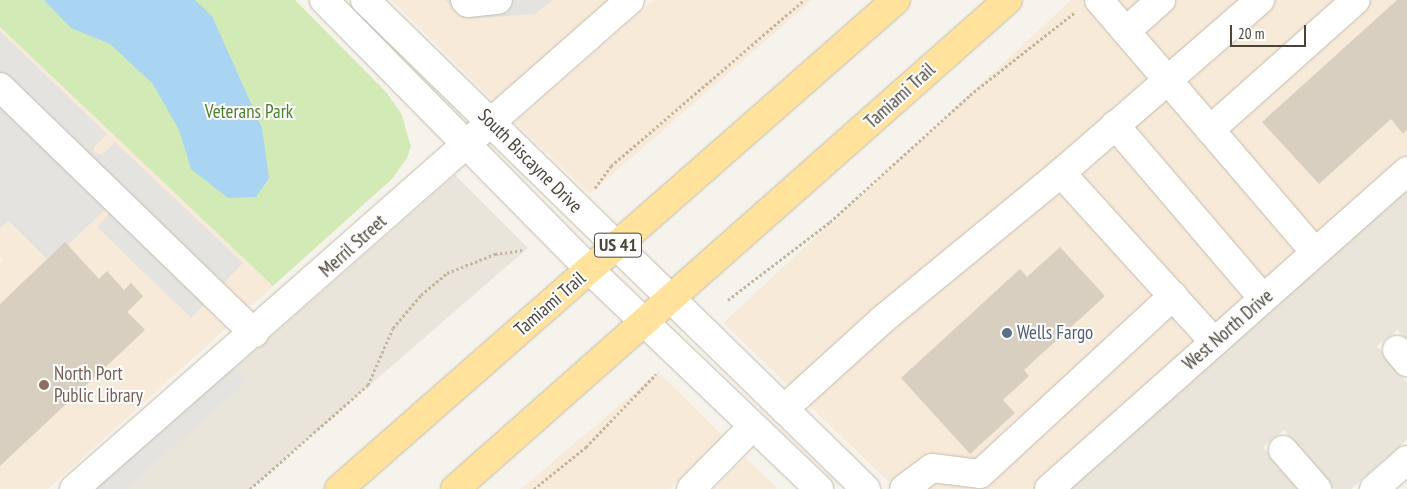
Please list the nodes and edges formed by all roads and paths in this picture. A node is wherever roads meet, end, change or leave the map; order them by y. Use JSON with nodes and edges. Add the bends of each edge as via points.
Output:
{"nodes":[{"id":1,"x":324,"y":0,"type":"edge"},
{"id":2,"x":365,"y":0,"type":"edge"},
{"id":3,"x":465,"y":0,"type":"edge"},
{"id":4,"x":498,"y":0,"type":"edge"},
{"id":5,"x":630,"y":0,"type":"edge"},
{"id":6,"x":804,"y":0,"type":"edge"},
{"id":7,"x":896,"y":0,"type":"edge"},
{"id":8,"x":1008,"y":0,"type":"edge"},
{"id":9,"x":1161,"y":0,"type":"edge"},
{"id":10,"x":1260,"y":0,"type":"edge"},
{"id":11,"x":1356,"y":0,"type":"edge"},
{"id":12,"x":1090,"y":3,"type":"edge"},
{"id":13,"x":1126,"y":31,"type":"junction"},
{"id":14,"x":1167,"y":80,"type":"junction"},
{"id":15,"x":0,"y":86,"type":"edge"},
{"id":16,"x":491,"y":123,"type":"junction"},
{"id":17,"x":1115,"y":126,"type":"junction"},
{"id":18,"x":1210,"y":130,"type":"junction"},
{"id":19,"x":468,"y":144,"type":"junction"},
{"id":20,"x":1407,"y":171,"type":"edge"},
{"id":21,"x":1060,"y":173,"type":"junction"},
{"id":22,"x":595,"y":188,"type":"dead end"},
{"id":23,"x":617,"y":246,"type":"junction"},
{"id":24,"x":523,"y":250,"type":"dead end"},
{"id":25,"x":1315,"y":252,"type":"junction"},
{"id":26,"x":590,"y":270,"type":"junction"},
{"id":27,"x":1174,"y":296,"type":"junction"},
{"id":28,"x":1263,"y":298,"type":"junction"},
{"id":29,"x":671,"y":299,"type":"junction"},
{"id":30,"x":728,"y":300,"type":"dead end"},
{"id":31,"x":645,"y":322,"type":"junction"},
{"id":32,"x":254,"y":333,"type":"junction"},
{"id":33,"x":1214,"y":342,"type":"junction"},
{"id":34,"x":656,"y":374,"type":"dead end"},
{"id":35,"x":784,"y":409,"type":"junction"},
{"id":36,"x":753,"y":426,"type":"junction"},
{"id":37,"x":1283,"y":450,"type":"dead end"},
{"id":38,"x":1407,"y":460,"type":"edge"},
{"id":39,"x":703,"y":485,"type":"edge"},
{"id":40,"x":74,"y":489,"type":"edge"},
{"id":41,"x":250,"y":489,"type":"edge"},
{"id":42,"x":339,"y":489,"type":"edge"},
{"id":43,"x":455,"y":489,"type":"edge"},
{"id":44,"x":534,"y":489,"type":"edge"},
{"id":45,"x":819,"y":489,"type":"edge"},
{"id":46,"x":866,"y":489,"type":"edge"},
{"id":47,"x":904,"y":489,"type":"edge"},
{"id":48,"x":1049,"y":489,"type":"edge"},
{"id":49,"x":1317,"y":489,"type":"edge"},
{"id":50,"x":1374,"y":489,"type":"edge"}],
"edges":[{"from":1,"to":19,"type":"street","name":"South Biscayne Drive"},
{"from":2,"to":16,"type":"street","name":"South Biscayne Drive"},
{"from":3,"to":4,"type":"street","via":[[468,3]]},
{"from":5,"to":16,"type":"street","name":"Merril Street"},
{"from":6,"to":22,"type":"path","via":[[611,166]]},
{"from":7,"to":23,"type":"main road","name":"Tamiami Trail","number":"US 41"},
{"from":8,"to":29,"type":"main road","name":"Tamiami Trail"},
{"from":9,"to":13,"type":"street"},
{"from":10,"to":14,"type":"street"},
{"from":11,"to":18,"type":"street"},
{"from":12,"to":13,"type":"street"},
{"from":12,"to":30,"type":"path","via":[[970,95],[830,222]]},
{"from":13,"to":14,"type":"street"},
{"from":14,"to":17,"type":"street"},
{"from":14,"to":18,"type":"street"},
{"from":15,"to":32,"type":"street"},
{"from":16,"to":19,"type":"street","name":"Merril Street"},
{"from":16,"to":23,"type":"street","name":"South Biscayne Drive"},
{"from":17,"to":21,"type":"street"},
{"from":17,"to":28,"type":"street"},
{"from":18,"to":25,"type":"street"},
{"from":19,"to":26,"type":"street","name":"South Biscayne Drive"},
{"from":19,"to":32,"type":"street","name":"Merril Street"},
{"from":20,"to":25,"type":"street","name":"West North Drive"},
{"from":21,"to":27,"type":"street"},
{"from":21,"to":35,"type":"street","via":[[882,320]]},
{"from":23,"to":26,"type":"main road","name":"Tamiami Trail","number":"US 41"},
{"from":23,"to":29,"type":"street","name":"South Biscayne Drive"},
{"from":24,"to":41,"type":"path","via":[[495,254],[446,273],[421,295],[393,328],[368,385]]},
{"from":25,"to":28,"type":"street","name":"West North Drive"},
{"from":26,"to":31,"type":"street","name":"South Biscayne Drive"},
{"from":26,"to":42,"type":"main road","name":"Tamiami Trail","number":"US 41"},
{"from":27,"to":33,"type":"street"},
{"from":27,"to":47,"type":"street","via":[[980,474],[932,468]]},
{"from":28,"to":33,"type":"street","name":"West North Drive"},
{"from":29,"to":31,"type":"main road","name":"Tamiami Trail"},
{"from":29,"to":35,"type":"street","name":"South Biscayne Drive"},
{"from":31,"to":36,"type":"street","name":"South Biscayne Drive"},
{"from":31,"to":43,"type":"main road","name":"Tamiami Trail"},
{"from":32,"to":40,"type":"street","name":"Merril Street"},
{"from":33,"to":48,"type":"street","name":"West North Drive"},
{"from":34,"to":44,"type":"path","via":[[586,447]]},
{"from":35,"to":46,"type":"street","name":"South Biscayne Drive"},
{"from":36,"to":39,"type":"street"},
{"from":36,"to":45,"type":"street","name":"South Biscayne Drive"},
{"from":37,"to":49,"type":"street"},
{"from":38,"to":50,"type":"street"}]}
